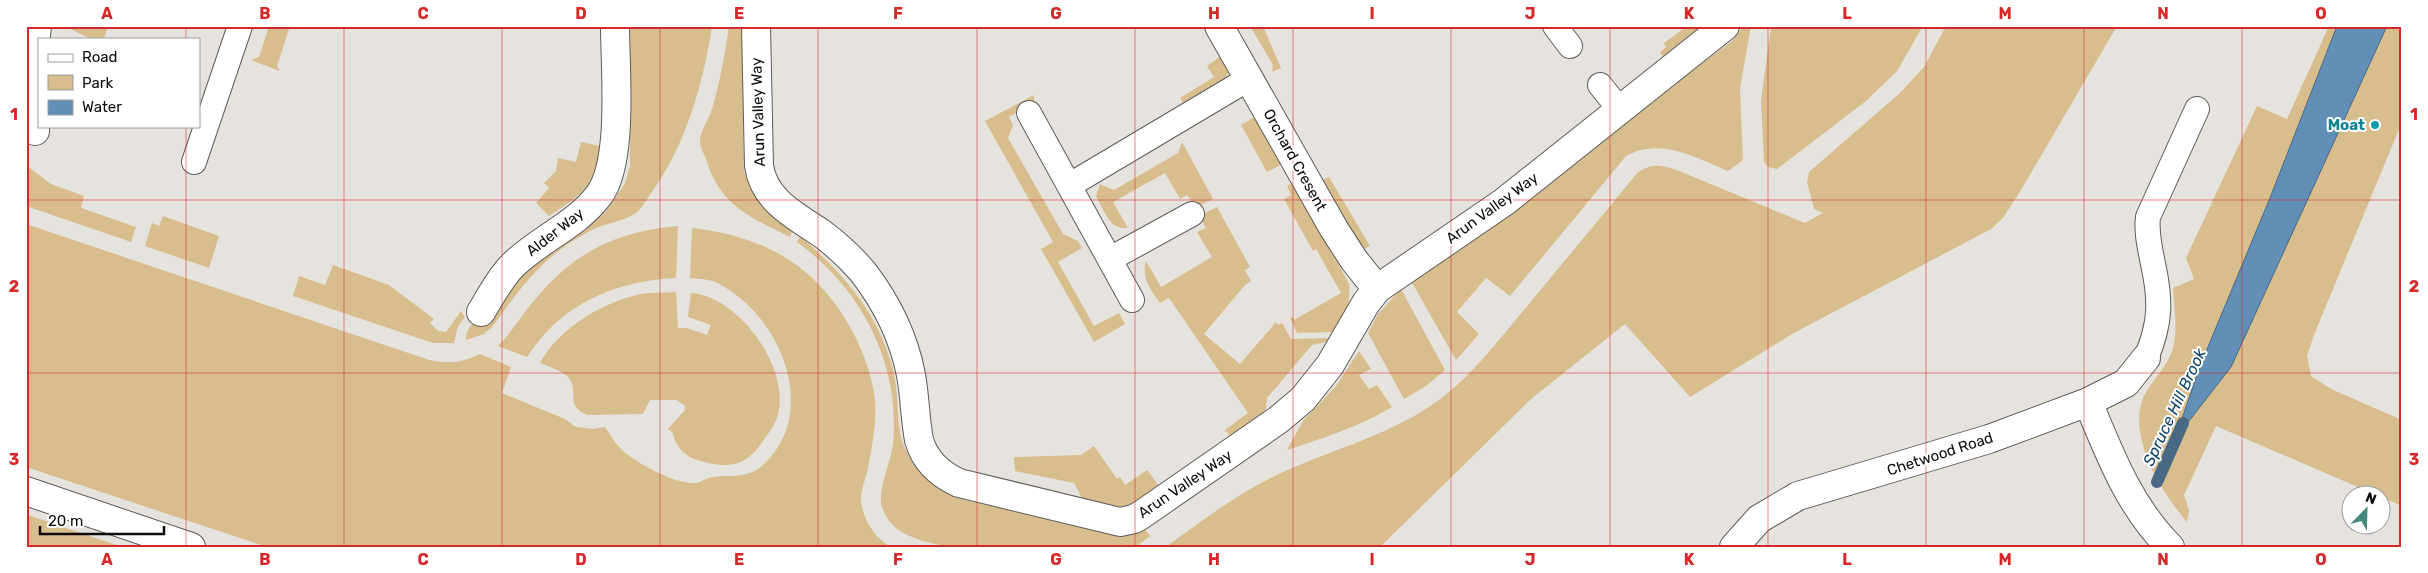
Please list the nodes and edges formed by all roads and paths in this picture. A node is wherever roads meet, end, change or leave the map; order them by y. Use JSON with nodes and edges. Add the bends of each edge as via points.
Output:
{"nodes":[{"id":1,"x":240,"y":26,"type":"edge"},
{"id":2,"x":615,"y":26,"type":"edge"},
{"id":3,"x":756,"y":26,"type":"edge"},
{"id":4,"x":1219,"y":26,"type":"edge"},
{"id":5,"x":1555,"y":26,"type":"edge"},
{"id":6,"x":1725,"y":26,"type":"edge"},
{"id":7,"x":37,"y":38,"type":"edge"},
{"id":8,"x":1570,"y":46,"type":"dead end"},
{"id":9,"x":1250,"y":78,"type":"junction"},
{"id":10,"x":1600,"y":85,"type":"dead end"},
{"id":11,"x":208,"y":91,"type":"edge"},
{"id":12,"x":2197,"y":109,"type":"dead end"},
{"id":13,"x":1620,"y":110,"type":"junction"},
{"id":14,"x":1029,"y":113,"type":"dead end"},
{"id":15,"x":35,"y":131,"type":"dead end"},
{"id":16,"x":194,"y":162,"type":"dead end"},
{"id":17,"x":1070,"y":185,"type":"junction"},
{"id":18,"x":1192,"y":214,"type":"dead end"},
{"id":19,"x":1110,"y":259,"type":"junction"},
{"id":20,"x":1377,"y":289,"type":"junction"},
{"id":21,"x":1132,"y":300,"type":"dead end"},
{"id":22,"x":481,"y":312,"type":"dead end"},
{"id":23,"x":2146,"y":358,"type":"joint"},
{"id":24,"x":2088,"y":402,"type":"junction"},
{"id":25,"x":26,"y":491,"type":"edge"},
{"id":26,"x":191,"y":547,"type":"edge"},
{"id":27,"x":1734,"y":547,"type":"edge"},
{"id":28,"x":2170,"y":547,"type":"edge"}],
"edges":[{"from":1,"to":11,"type":"lane"},
{"from":2,"to":22,"type":"main road","name":"Alder Way","via":[[614,146],[604,186],[590,205],[570,223],[511,267]]},
{"from":3,"to":20,"type":"main road","name":"Arun Valley Way","via":[[759,166],[763,183],[777,204],[843,251],[880,298],[904,349],[921,448],[933,467],[953,481],[1120,522],[1134,519],[1278,420],[1303,399],[1326,372]]},
{"from":4,"to":9,"type":"main road","name":"Orchard Cresent"},
{"from":5,"to":8,"type":"lane"},
{"from":6,"to":13,"type":"main road","name":"Arun Valley Way"},
{"from":7,"to":15,"type":"main road"},
{"from":9,"to":17,"type":"lane"},
{"from":9,"to":20,"type":"main road","name":"Orchard Cresent","via":[[1334,229]]},
{"from":10,"to":13,"type":"lane"},
{"from":11,"to":16,"type":"lane"},
{"from":12,"to":23,"type":"lane","via":[[2148,217],[2147,233],[2160,308]]},
{"from":13,"to":20,"type":"main road","name":"Arun Valley Way","via":[[1488,214]]},
{"from":14,"to":17,"type":"lane"},
{"from":17,"to":19,"type":"lane"},
{"from":18,"to":19,"type":"lane"},
{"from":19,"to":21,"type":"lane"},
{"from":23,"to":24,"type":"main road","name":"Chetwood Road","via":[[2126,383]]},
{"from":24,"to":27,"type":"main road","name":"Chetwood Road","via":[[1989,439],[1798,496],[1760,520]]},
{"from":24,"to":28,"type":"main road","via":[[2128,493]]},
{"from":25,"to":26,"type":"main road"}]}
